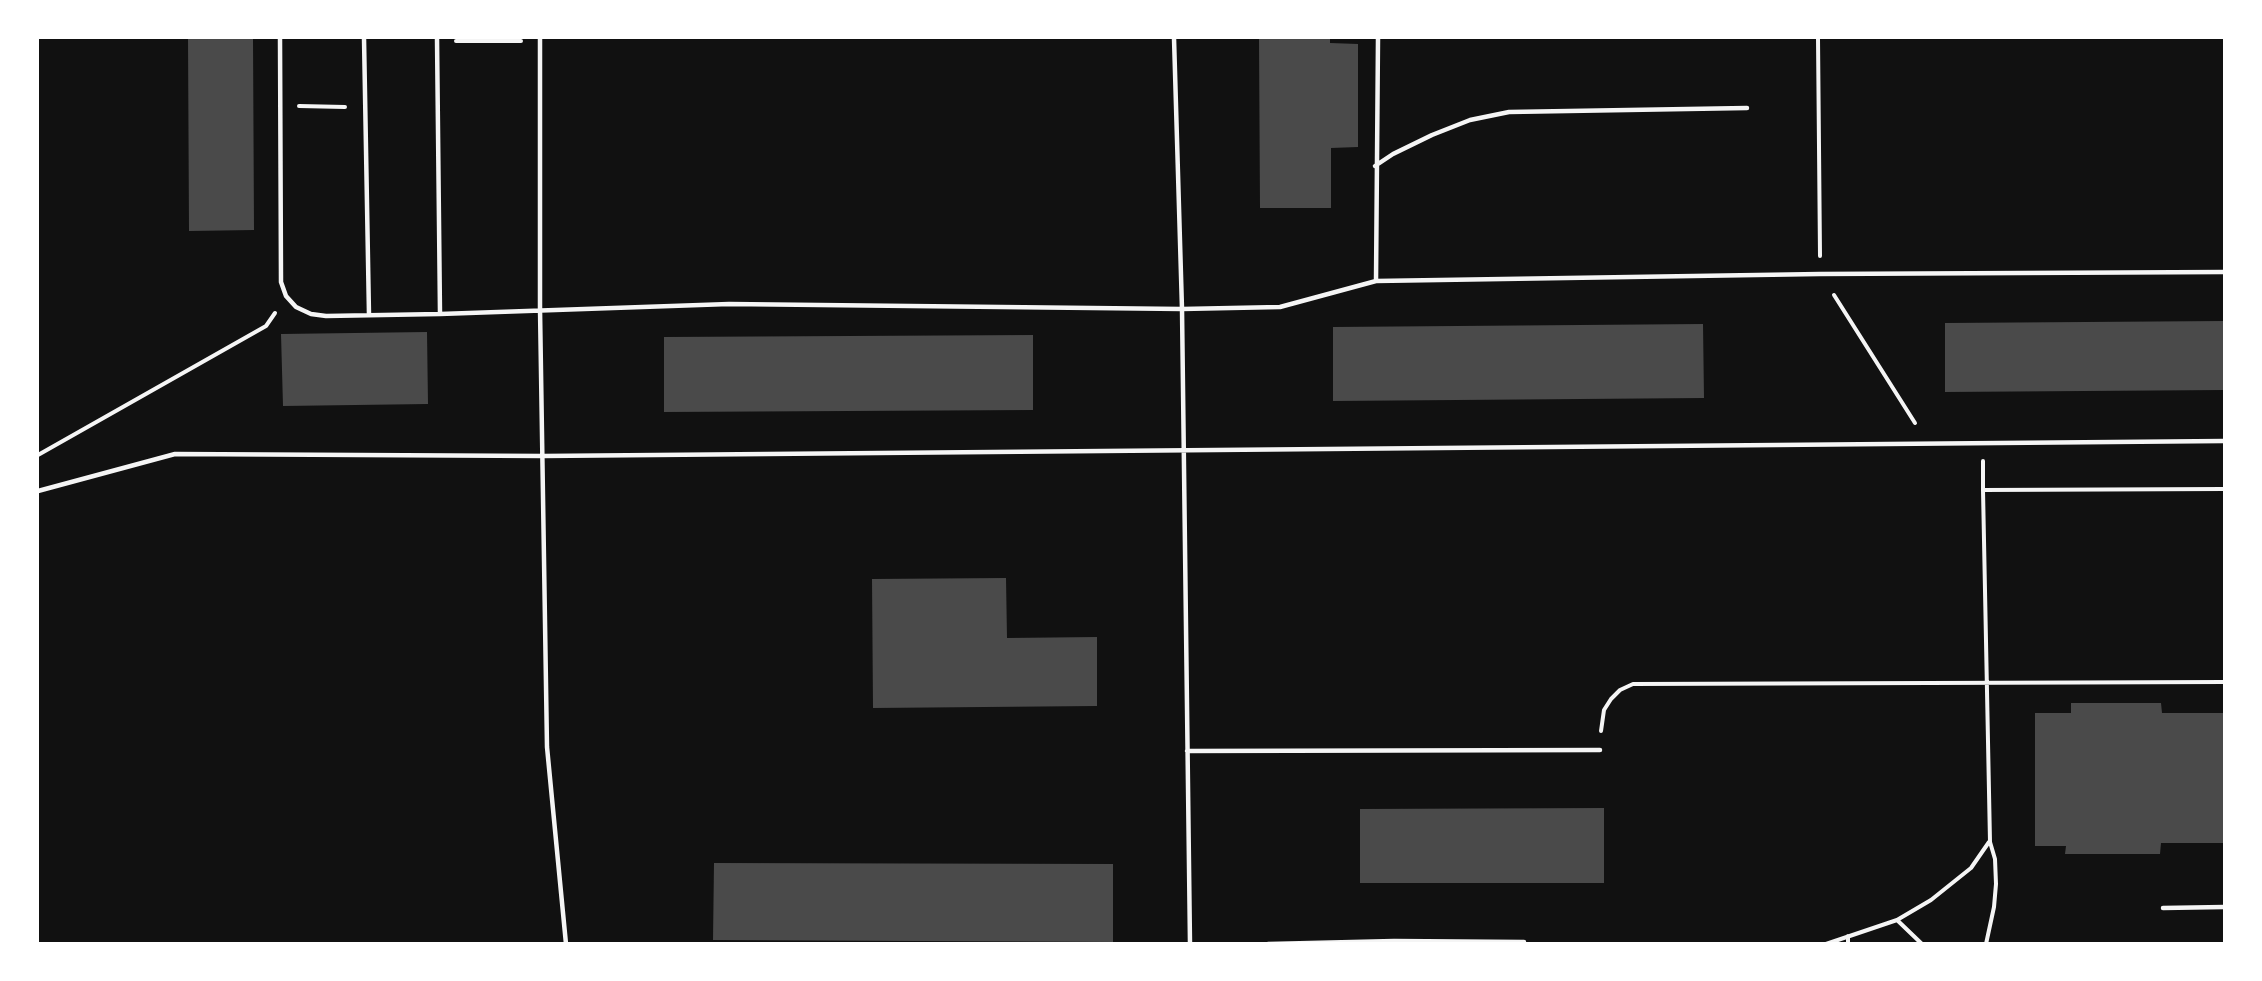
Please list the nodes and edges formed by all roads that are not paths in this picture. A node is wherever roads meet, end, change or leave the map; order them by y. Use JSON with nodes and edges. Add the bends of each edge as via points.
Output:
{"nodes":[{"id":1,"x":280,"y":38,"type":"edge"},
{"id":2,"x":364,"y":38,"type":"edge"},
{"id":3,"x":1174,"y":38,"type":"edge"},
{"id":4,"x":1378,"y":38,"type":"edge"},
{"id":5,"x":437,"y":39,"type":"edge"},
{"id":6,"x":540,"y":39,"type":"edge"},
{"id":7,"x":1747,"y":108,"type":"dead end"},
{"id":8,"x":1375,"y":166,"type":"junction"},
{"id":9,"x":2224,"y":273,"type":"edge"},
{"id":10,"x":1376,"y":281,"type":"junction"},
{"id":11,"x":540,"y":309,"type":"junction"},
{"id":12,"x":1182,"y":309,"type":"junction"},
{"id":13,"x":440,"y":314,"type":"junction"},
{"id":14,"x":369,"y":315,"type":"junction"},
{"id":15,"x":2224,"y":441,"type":"edge"},
{"id":16,"x":1182,"y":450,"type":"junction"},
{"id":17,"x":543,"y":456,"type":"junction"},
{"id":18,"x":38,"y":491,"type":"edge"},
{"id":19,"x":1600,"y":750,"type":"road end"},
{"id":20,"x":1187,"y":751,"type":"junction"},
{"id":21,"x":2224,"y":907,"type":"edge"},
{"id":22,"x":2163,"y":908,"type":"dead end"},
{"id":23,"x":1524,"y":942,"type":"dead end"},
{"id":24,"x":566,"y":944,"type":"edge"},
{"id":25,"x":1190,"y":944,"type":"edge"},
{"id":26,"x":1268,"y":944,"type":"edge"}],
"edges":[{"from":1,"to":14,"type":"lane","via":[[281,282],[296,307],[311,314]]},
{"from":2,"to":14,"type":"lane"},
{"from":3,"to":12,"type":"lane"},
{"from":4,"to":8,"type":"lane"},
{"from":5,"to":13,"type":"lane"},
{"from":6,"to":11,"type":"lane"},
{"from":7,"to":8,"type":"lane","via":[[1509,112],[1470,120],[1432,135]]},
{"from":8,"to":10,"type":"lane"},
{"from":9,"to":10,"type":"lane"},
{"from":10,"to":12,"type":"lane","via":[[1280,307]]},
{"from":11,"to":12,"type":"lane","via":[[739,304]]},
{"from":11,"to":13,"type":"lane"},
{"from":11,"to":17,"type":"lane"},
{"from":12,"to":16,"type":"lane"},
{"from":13,"to":14,"type":"lane"},
{"from":15,"to":16,"type":"lane"},
{"from":16,"to":17,"type":"lane"},
{"from":16,"to":20,"type":"lane"},
{"from":17,"to":18,"type":"lane","via":[[175,454]]},
{"from":17,"to":24,"type":"lane","via":[[547,747]]},
{"from":19,"to":20,"type":"lane"},
{"from":20,"to":25,"type":"lane"},
{"from":21,"to":22,"type":"lane"},
{"from":23,"to":26,"type":"lane"}]}
